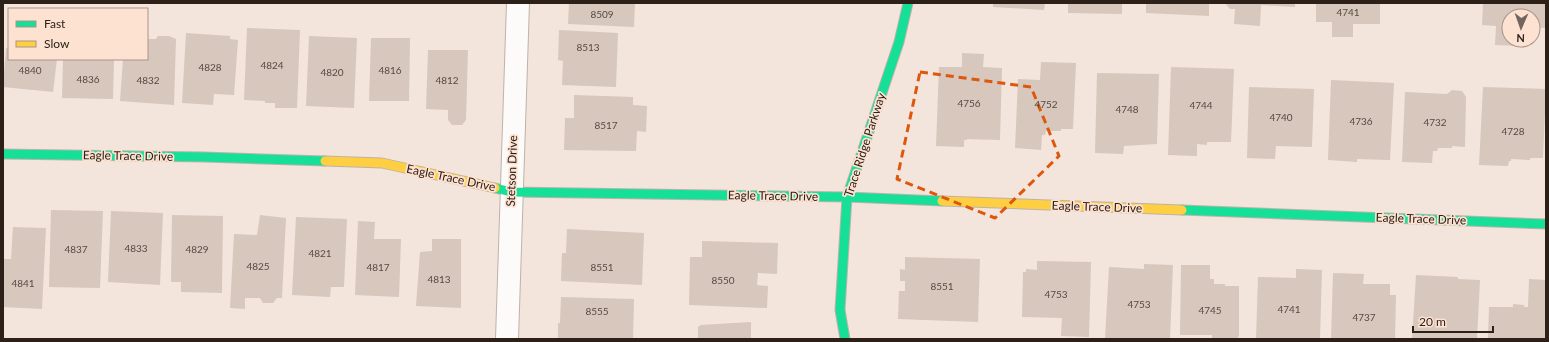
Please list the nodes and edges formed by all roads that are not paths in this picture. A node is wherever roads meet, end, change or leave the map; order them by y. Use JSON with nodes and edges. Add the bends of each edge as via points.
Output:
{"nodes":[{"id":1,"x":518,"y":3,"type":"edge"},
{"id":2,"x":908,"y":3,"type":"edge"},
{"id":3,"x":3,"y":154,"type":"edge"},
{"id":4,"x":511,"y":192,"type":"junction"},
{"id":5,"x":846,"y":197,"type":"junction"},
{"id":6,"x":1546,"y":224,"type":"edge"},
{"id":7,"x":507,"y":339,"type":"edge"},
{"id":8,"x":845,"y":339,"type":"edge"}],
"edges":[{"from":1,"to":4,"type":"street","name":"Stetson Drive"},
{"from":2,"to":5,"type":"street","name":"Trace Ridge Parkway","via":[[899,42]]},
{"from":3,"to":4,"type":"street","name":"Eagle Trace Drive","via":[[382,163]]},
{"from":4,"to":5,"type":"street","name":"Eagle Trace Drive"},
{"from":4,"to":7,"type":"street","name":"Stetson Drive"},
{"from":5,"to":6,"type":"street","name":"Eagle Trace Drive"},
{"from":5,"to":8,"type":"street","name":"Trace Ridge Parkway","via":[[840,310]]}]}
